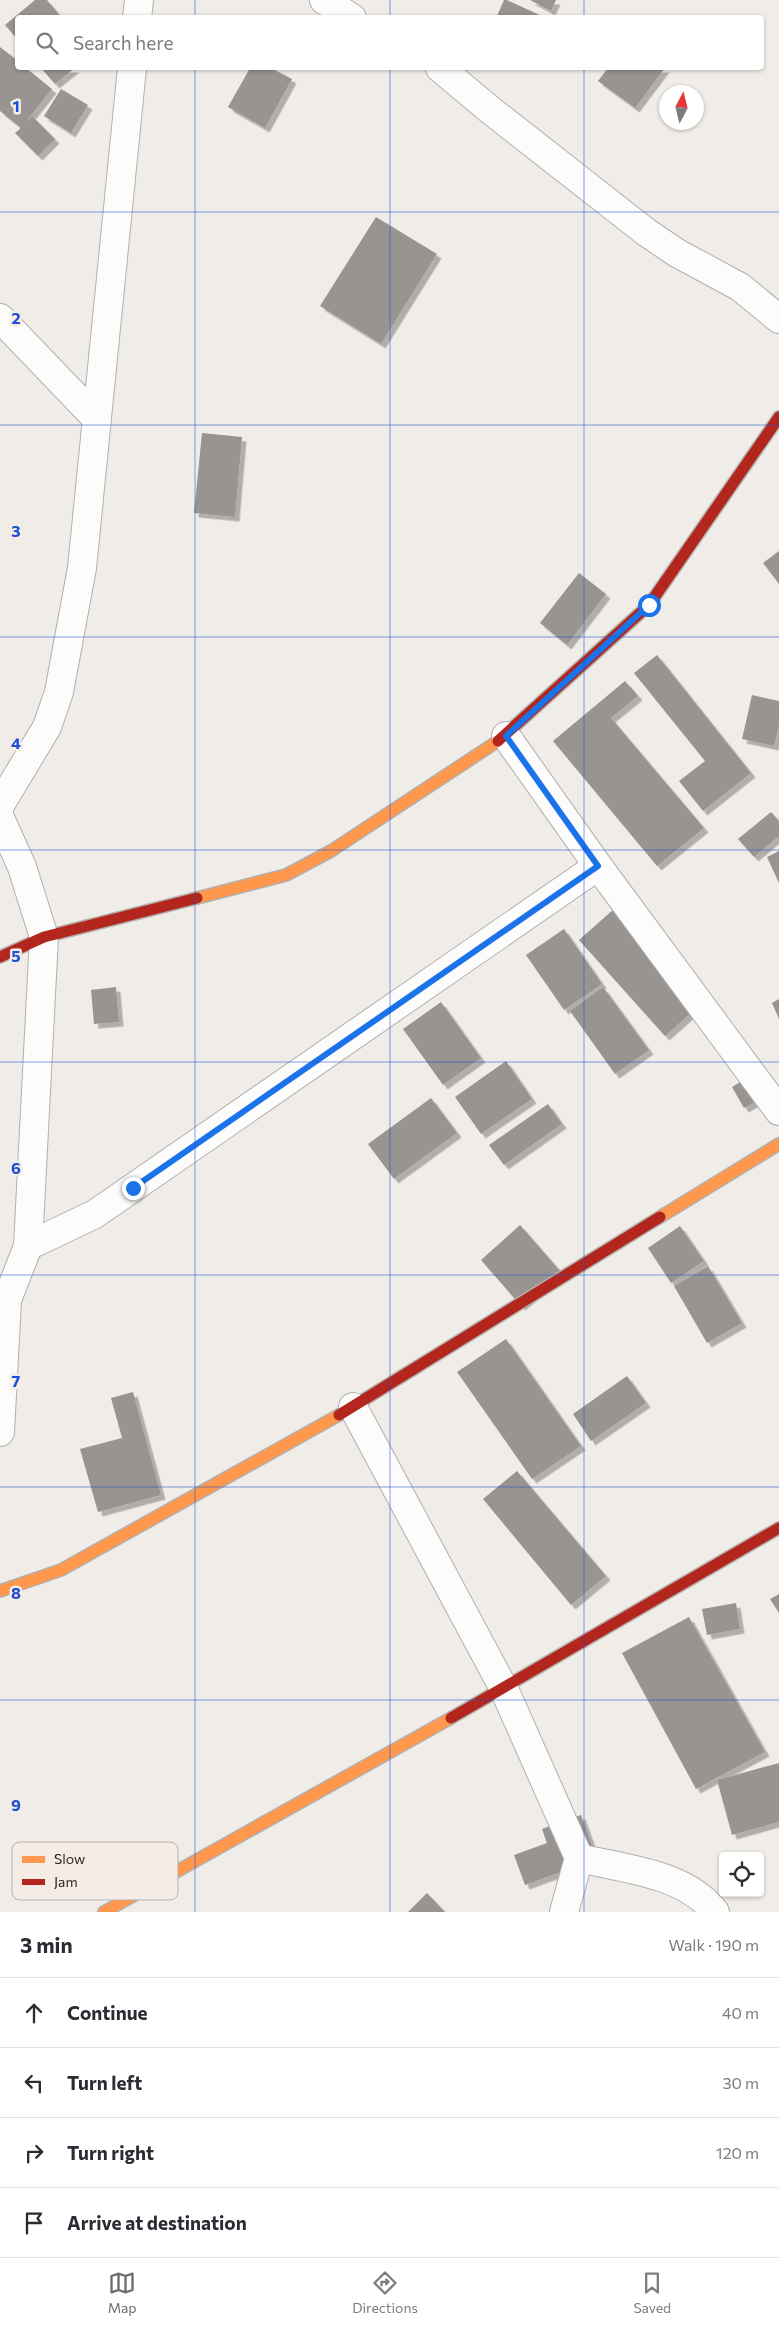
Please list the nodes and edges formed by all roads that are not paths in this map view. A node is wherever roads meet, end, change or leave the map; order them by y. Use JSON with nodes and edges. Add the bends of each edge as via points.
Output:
{"nodes":[{"id":1,"x":139,"y":0,"type":"edge"},
{"id":2,"x":324,"y":0,"type":"edge"},
{"id":3,"x":138,"y":15,"type":"edge"},
{"id":4,"x":347,"y":15,"type":"edge"},
{"id":5,"x":132,"y":70,"type":"edge"},
{"id":6,"x":442,"y":70,"type":"edge"},
{"id":7,"x":0,"y":318,"type":"edge"},
{"id":8,"x":779,"y":319,"type":"edge"},
{"id":9,"x":779,"y":417,"type":"edge"},
{"id":10,"x":96,"y":418,"type":"junction"},
{"id":11,"x":506,"y":736,"type":"junction"},
{"id":12,"x":0,"y":805,"type":"edge"},
{"id":13,"x":0,"y":818,"type":"edge"},
{"id":14,"x":598,"y":866,"type":"junction"},
{"id":15,"x":44,"y":937,"type":"junction"},
{"id":16,"x":0,"y":957,"type":"edge"},
{"id":17,"x":779,"y":1111,"type":"edge"},
{"id":18,"x":779,"y":1144,"type":"edge"},
{"id":19,"x":28,"y":1246,"type":"junction"},
{"id":20,"x":4,"y":1301,"type":"edge"},
{"id":21,"x":353,"y":1407,"type":"junction"},
{"id":22,"x":0,"y":1432,"type":"edge"},
{"id":23,"x":779,"y":1528,"type":"edge"},
{"id":24,"x":0,"y":1591,"type":"edge"},
{"id":25,"x":504,"y":1689,"type":"junction"},
{"id":26,"x":578,"y":1858,"type":"junction"},
{"id":27,"x":178,"y":1871,"type":"edge"},
{"id":28,"x":126,"y":1900,"type":"edge"},
{"id":29,"x":104,"y":1912,"type":"edge"},
{"id":30,"x":564,"y":1912,"type":"edge"},
{"id":31,"x":715,"y":1912,"type":"edge"}],
"edges":[{"from":1,"to":3,"type":"street"},
{"from":2,"to":4,"type":"street"},
{"from":5,"to":10,"type":"street"},
{"from":6,"to":8,"type":"street","via":[[646,232],[740,287]]},
{"from":7,"to":10,"type":"street"},
{"from":9,"to":11,"type":"street","via":[[649,605]]},
{"from":10,"to":12,"type":"street","via":[[82,568],[59,692],[46,727]]},
{"from":11,"to":14,"type":"street"},
{"from":11,"to":15,"type":"street","via":[[331,851],[286,875]]},
{"from":13,"to":15,"type":"street","via":[[22,867]]},
{"from":14,"to":17,"type":"street"},
{"from":14,"to":19,"type":"street","via":[[95,1214]]},
{"from":15,"to":16,"type":"street"},
{"from":15,"to":19,"type":"street"},
{"from":18,"to":21,"type":"street"},
{"from":19,"to":20,"type":"street"},
{"from":20,"to":22,"type":"street"},
{"from":21,"to":24,"type":"street","via":[[61,1570]]},
{"from":21,"to":25,"type":"street"},
{"from":23,"to":25,"type":"street"},
{"from":25,"to":26,"type":"street"},
{"from":25,"to":27,"type":"street"},
{"from":26,"to":30,"type":"street"},
{"from":26,"to":31,"type":"street","via":[[665,1878],[706,1899]]},
{"from":28,"to":29,"type":"street"}]}
